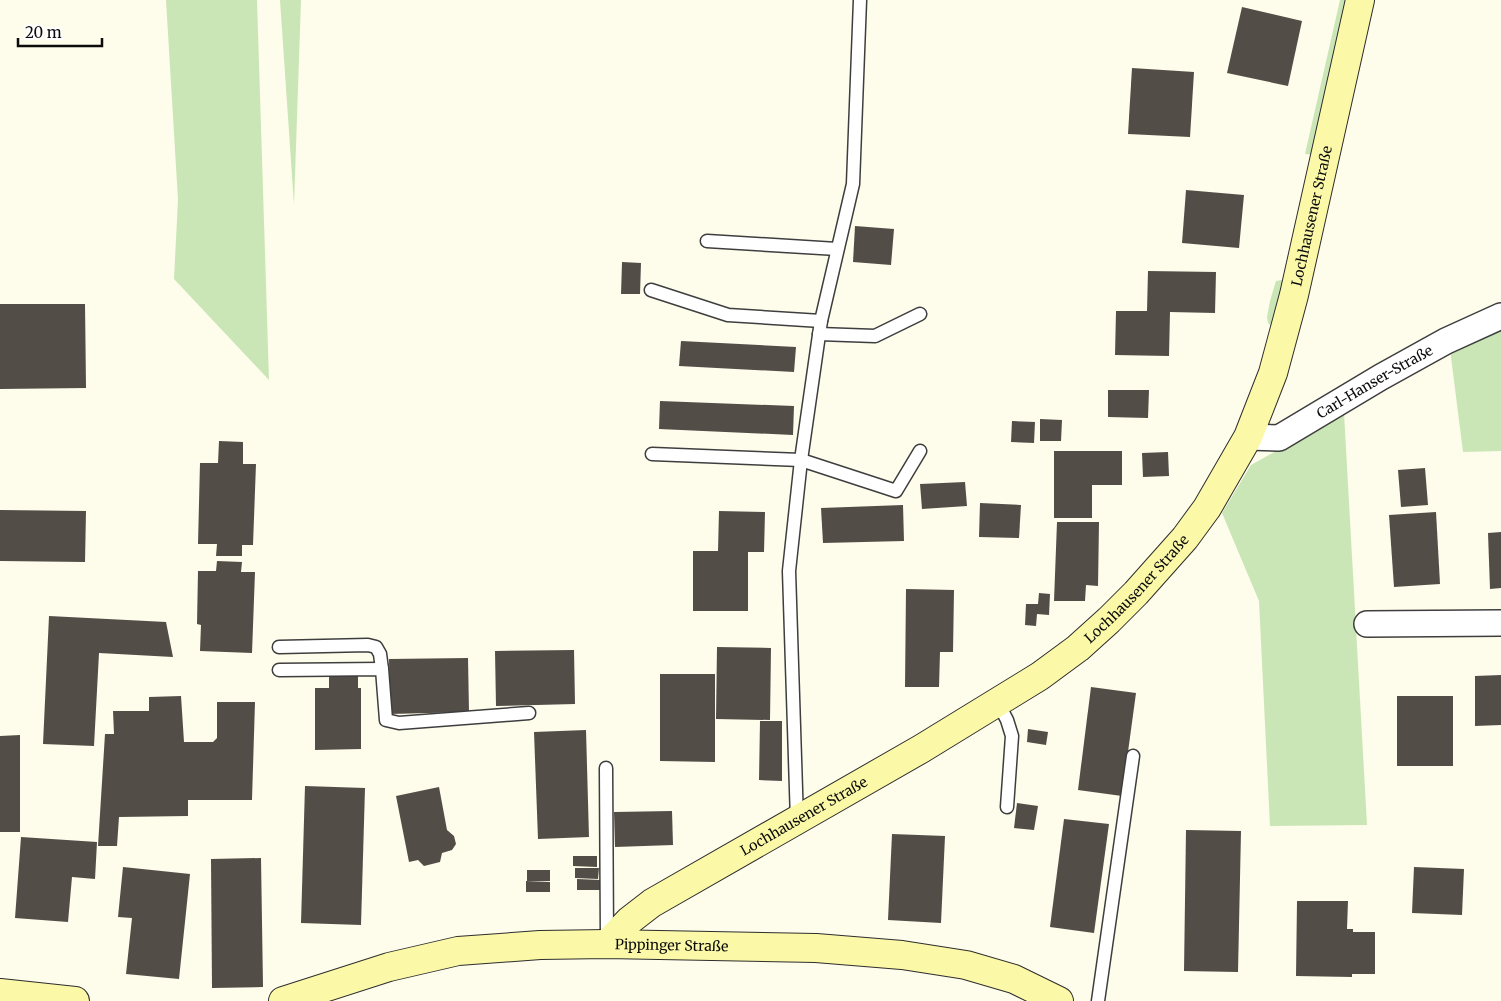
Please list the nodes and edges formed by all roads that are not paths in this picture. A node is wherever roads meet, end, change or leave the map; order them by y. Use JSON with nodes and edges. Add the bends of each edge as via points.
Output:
{"nodes":[{"id":1,"x":860,"y":0,"type":"edge"},
{"id":2,"x":1360,"y":0,"type":"edge"},
{"id":3,"x":707,"y":241,"type":"dead end"},
{"id":4,"x":838,"y":249,"type":"junction"},
{"id":5,"x":651,"y":290,"type":"dead end"},
{"id":6,"x":920,"y":314,"type":"dead end"},
{"id":7,"x":1501,"y":316,"type":"edge"},
{"id":8,"x":821,"y":321,"type":"junction"},
{"id":9,"x":818,"y":334,"type":"junction"},
{"id":10,"x":1248,"y":437,"type":"junction"},
{"id":11,"x":920,"y":451,"type":"dead end"},
{"id":12,"x":652,"y":454,"type":"dead end"},
{"id":13,"x":801,"y":460,"type":"junction"},
{"id":14,"x":1501,"y":623,"type":"edge"},
{"id":15,"x":1368,"y":624,"type":"dead end"},
{"id":16,"x":279,"y":647,"type":"dead end"},
{"id":17,"x":382,"y":669,"type":"junction"},
{"id":18,"x":279,"y":670,"type":"dead end"},
{"id":19,"x":998,"y":703,"type":"junction"},
{"id":20,"x":529,"y":714,"type":"dead end"},
{"id":21,"x":1134,"y":756,"type":"dead end"},
{"id":22,"x":606,"y":768,"type":"dead end"},
{"id":23,"x":1007,"y":807,"type":"dead end"},
{"id":24,"x":797,"y":821,"type":"junction"},
{"id":25,"x":607,"y":944,"type":"junction"},
{"id":26,"x":0,"y":993,"type":"edge"},
{"id":27,"x":48,"y":1000,"type":"edge"},
{"id":28,"x":75,"y":1001,"type":"edge"},
{"id":29,"x":283,"y":1001,"type":"edge"},
{"id":30,"x":1060,"y":1001,"type":"edge"},
{"id":31,"x":1098,"y":1001,"type":"edge"}],
"edges":[{"from":1,"to":4,"type":"lane","via":[[852,184]]},
{"from":2,"to":10,"type":"street","name":"Lochhausener Straße","via":[[1294,294],[1273,373]]},
{"from":3,"to":4,"type":"lane"},
{"from":4,"to":8,"type":"lane"},
{"from":5,"to":8,"type":"lane","via":[[728,315]]},
{"from":6,"to":9,"type":"lane","via":[[875,336]]},
{"from":7,"to":10,"type":"street","name":"Carl-Hanser-Straße","via":[[1430,350],[1279,438]]},
{"from":8,"to":9,"type":"lane"},
{"from":9,"to":13,"type":"lane"},
{"from":10,"to":19,"type":"street","name":"Lochhausener Straße","via":[[1207,508],[1136,593],[1078,648]]},
{"from":11,"to":13,"type":"lane","via":[[896,491]]},
{"from":12,"to":13,"type":"lane"},
{"from":13,"to":24,"type":"lane","via":[[789,571]]},
{"from":14,"to":15,"type":"street"},
{"from":16,"to":17,"type":"lane","via":[[368,645],[376,647]]},
{"from":17,"to":18,"type":"lane"},
{"from":17,"to":20,"type":"lane","via":[[386,720],[399,723]]},
{"from":19,"to":23,"type":"lane","via":[[1012,736]]},
{"from":19,"to":24,"type":"street","name":"Lochhausener Straße"},
{"from":21,"to":31,"type":"lane"},
{"from":22,"to":25,"type":"lane"},
{"from":24,"to":25,"type":"street","name":"Lochhausener Straße","via":[[652,903]]},
{"from":25,"to":29,"type":"street","name":"Pippinger Straße","via":[[540,944],[458,951],[389,966]]},
{"from":25,"to":30,"type":"street","name":"Pippinger Straße","via":[[816,948],[902,955],[966,965],[1004,976]]},
{"from":26,"to":27,"type":"street"},
{"from":27,"to":28,"type":"street"}]}
